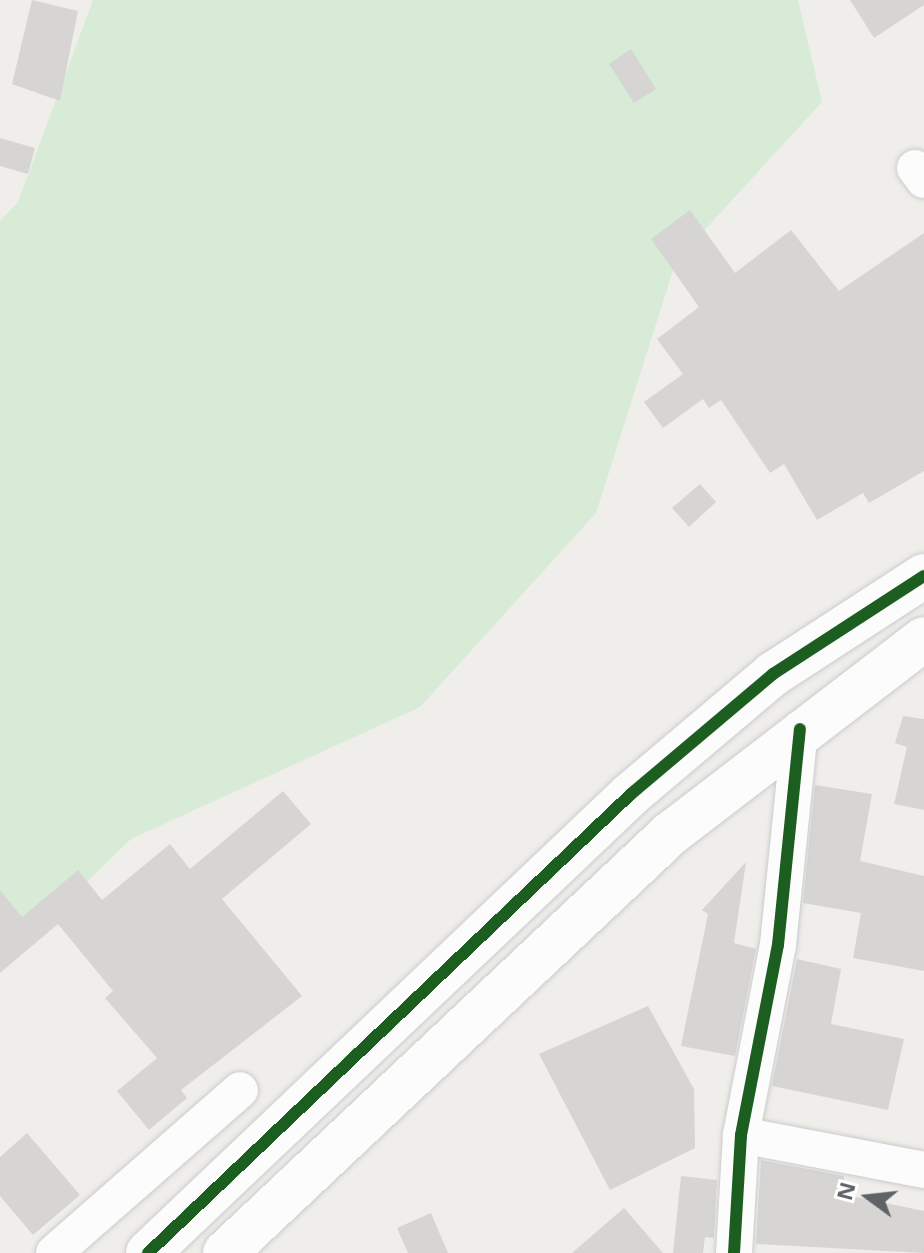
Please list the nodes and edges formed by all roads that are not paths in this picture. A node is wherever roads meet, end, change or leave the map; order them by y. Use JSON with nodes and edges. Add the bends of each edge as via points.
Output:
{"nodes":[{"id":1,"x":924,"y":576,"type":"edge"},
{"id":2,"x":924,"y":639,"type":"edge"},
{"id":3,"x":800,"y":729,"type":"junction"},
{"id":4,"x":240,"y":1090,"type":"dead end"},
{"id":5,"x":741,"y":1135,"type":"junction"},
{"id":6,"x":924,"y":1170,"type":"edge"},
{"id":7,"x":54,"y":1253,"type":"edge"},
{"id":8,"x":148,"y":1253,"type":"edge"},
{"id":9,"x":225,"y":1253,"type":"edge"},
{"id":10,"x":734,"y":1253,"type":"edge"}],
"edges":[{"from":1,"to":8,"type":"street","via":[[773,674],[631,794]]},
{"from":2,"to":3,"type":"street"},
{"from":3,"to":5,"type":"street","via":[[778,945]]},
{"from":3,"to":9,"type":"street","via":[[552,942]]},
{"from":4,"to":7,"type":"street"},
{"from":5,"to":6,"type":"street"},
{"from":5,"to":10,"type":"street"}]}
